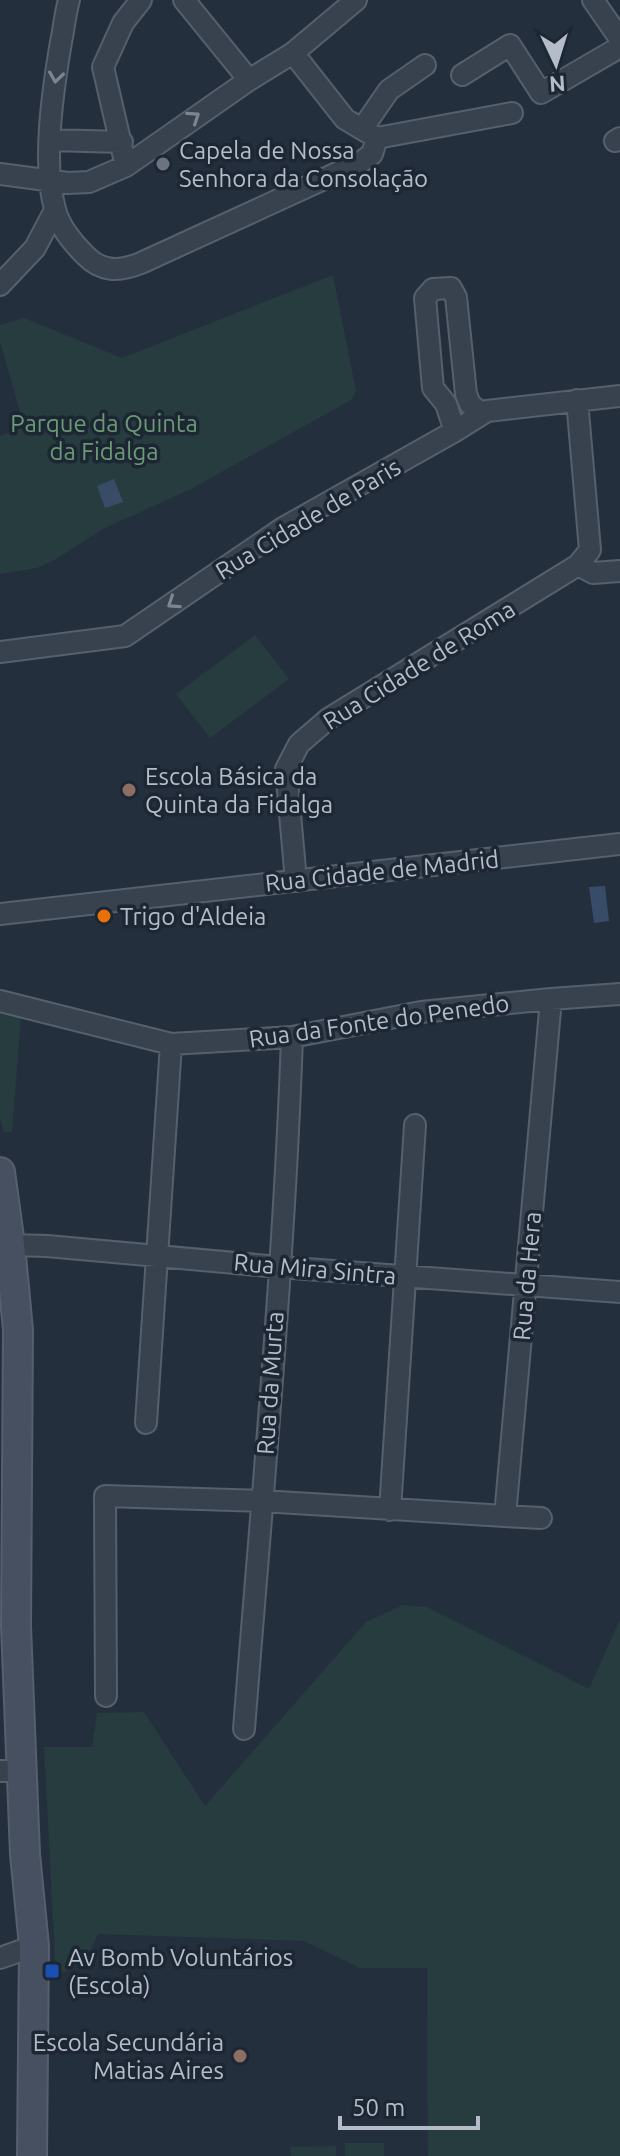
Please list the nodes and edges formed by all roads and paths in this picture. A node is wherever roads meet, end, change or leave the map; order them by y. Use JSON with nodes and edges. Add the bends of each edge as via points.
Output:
{"nodes":[{"id":1,"x":69,"y":0,"type":"edge"},
{"id":2,"x":141,"y":0,"type":"edge"},
{"id":3,"x":184,"y":0,"type":"edge"},
{"id":4,"x":356,"y":0,"type":"edge"},
{"id":5,"x":593,"y":0,"type":"edge"},
{"id":6,"x":620,"y":39,"type":"edge"},
{"id":7,"x":620,"y":47,"type":"edge"},
{"id":8,"x":293,"y":53,"type":"junction"},
{"id":9,"x":425,"y":65,"type":"dead end"},
{"id":10,"x":462,"y":75,"type":"dead end"},
{"id":11,"x":249,"y":80,"type":"junction"},
{"id":12,"x":512,"y":113,"type":"dead end"},
{"id":13,"x":369,"y":133,"type":"junction"},
{"id":14,"x":50,"y":140,"type":"junction"},
{"id":15,"x":122,"y":142,"type":"junction"},
{"id":16,"x":126,"y":166,"type":"junction"},
{"id":17,"x":0,"y":174,"type":"edge"},
{"id":18,"x":51,"y":181,"type":"junction"},
{"id":19,"x":55,"y":210,"type":"junction"},
{"id":20,"x":0,"y":285,"type":"edge"},
{"id":21,"x":620,"y":396,"type":"edge"},
{"id":22,"x":577,"y":400,"type":"junction"},
{"id":23,"x":481,"y":413,"type":"junction"},
{"id":24,"x":455,"y":431,"type":"junction"},
{"id":25,"x":578,"y":565,"type":"junction"},
{"id":26,"x":620,"y":571,"type":"edge"},
{"id":27,"x":0,"y":652,"type":"edge"},
{"id":28,"x":620,"y":844,"type":"edge"},
{"id":29,"x":296,"y":881,"type":"junction"},
{"id":30,"x":0,"y":914,"type":"edge"},
{"id":31,"x":620,"y":994,"type":"edge"},
{"id":32,"x":551,"y":999,"type":"junction"},
{"id":33,"x":0,"y":1001,"type":"edge"},
{"id":34,"x":292,"y":1037,"type":"junction"},
{"id":35,"x":171,"y":1044,"type":"junction"},
{"id":36,"x":415,"y":1125,"type":"dead end"},
{"id":37,"x":0,"y":1172,"type":"edge"},
{"id":38,"x":5,"y":1248,"type":"edge"},
{"id":39,"x":156,"y":1256,"type":"junction"},
{"id":40,"x":279,"y":1267,"type":"junction"},
{"id":41,"x":404,"y":1277,"type":"junction"},
{"id":42,"x":526,"y":1286,"type":"junction"},
{"id":43,"x":620,"y":1292,"type":"edge"},
{"id":44,"x":7,"y":1299,"type":"edge"},
{"id":45,"x":146,"y":1423,"type":"dead end"},
{"id":46,"x":262,"y":1501,"type":"junction"},
{"id":47,"x":390,"y":1510,"type":"junction"},
{"id":48,"x":505,"y":1516,"type":"junction"},
{"id":49,"x":541,"y":1518,"type":"dead end"},
{"id":50,"x":106,"y":1696,"type":"dead end"},
{"id":51,"x":244,"y":1729,"type":"dead end"},
{"id":52,"x":12,"y":1771,"type":"edge"},
{"id":53,"x":34,"y":1946,"type":"junction"},
{"id":54,"x":0,"y":1958,"type":"edge"},
{"id":55,"x":32,"y":2156,"type":"edge"}],
"edges":[{"from":1,"to":14,"type":"street","one_way":true},
{"from":2,"to":15,"type":"street","via":[[123,23],[103,67]]},
{"from":3,"to":11,"type":"street"},
{"from":4,"to":8,"type":"street"},
{"from":5,"to":6,"type":"street"},
{"from":7,"to":10,"type":"street","via":[[541,93],[510,45]]},
{"from":8,"to":11,"type":"street"},
{"from":8,"to":13,"type":"street","via":[[345,119]]},
{"from":9,"to":13,"type":"street","via":[[389,90]]},
{"from":16,"to":11,"type":"street","one_way":true},
{"from":12,"to":13,"type":"street"},
{"from":13,"to":19,"type":"street","via":[[372,154],[361,162],[125,269],[106,269],[89,260],[70,240]]},
{"from":14,"to":15,"type":"street"},
{"from":14,"to":18,"type":"street"},
{"from":15,"to":16,"type":"street"},
{"from":16,"to":18,"type":"street","via":[[89,182]]},
{"from":17,"to":18,"type":"street"},
{"from":18,"to":19,"type":"street"},
{"from":19,"to":20,"type":"street","via":[[35,248]]},
{"from":21,"to":22,"type":"street","name":"Rua Cidade de Paris"},
{"from":22,"to":23,"type":"street","name":"Rua Cidade de Paris"},
{"from":22,"to":25,"type":"street","via":[[590,550]]},
{"from":23,"to":24,"type":"street","name":"Rua Cidade de Paris"},
{"from":23,"to":24,"type":"street","via":[[466,394],[456,297],[451,288],[433,289],[425,298],[433,388],[446,404]]},
{"from":24,"to":27,"type":"street","name":"Rua Cidade de Paris","one_way":true,"via":[[283,528],[125,636]]},
{"from":25,"to":26,"type":"street","via":[[593,573]]},
{"from":25,"to":29,"type":"street","name":"Rua Cidade de Roma","via":[[328,719],[299,744],[286,769]]},
{"from":28,"to":29,"type":"street","name":"Rua Cidade de Madrid"},
{"from":29,"to":30,"type":"street","name":"Rua Cidade de Madrid"},
{"from":31,"to":32,"type":"street","name":"Rua da Fonte do Penedo"},
{"from":32,"to":34,"type":"street","name":"Rua da Fonte do Penedo","via":[[421,1012]]},
{"from":32,"to":42,"type":"street","name":"Rua da Hera"},
{"from":33,"to":35,"type":"street","name":"Rua da Fonte do Penedo"},
{"from":34,"to":35,"type":"street","name":"Rua da Fonte do Penedo"},
{"from":34,"to":40,"type":"street","name":"Rua da Murta"},
{"from":35,"to":39,"type":"street"},
{"from":36,"to":41,"type":"street"},
{"from":37,"to":38,"type":"street"},
{"from":38,"to":39,"type":"street","name":"Rua Mira Sintra","via":[[47,1246]]},
{"from":38,"to":44,"type":"street"},
{"from":39,"to":40,"type":"street","name":"Rua Mira Sintra"},
{"from":39,"to":45,"type":"street"},
{"from":40,"to":41,"type":"street","name":"Rua Mira Sintra"},
{"from":40,"to":46,"type":"street","name":"Rua da Murta"},
{"from":41,"to":42,"type":"street","name":"Rua Mira Sintra"},
{"from":41,"to":47,"type":"street"},
{"from":42,"to":43,"type":"street","name":"Rua Mira Sintra"},
{"from":42,"to":48,"type":"street","name":"Rua da Hera"},
{"from":44,"to":52,"type":"street","via":[[18,1330],[18,1706]]},
{"from":46,"to":47,"type":"street"},
{"from":46,"to":50,"type":"street","via":[[105,1496]]},
{"from":46,"to":51,"type":"street","name":"Rua da Murta"},
{"from":47,"to":48,"type":"street"},
{"from":48,"to":49,"type":"street"},
{"from":52,"to":53,"type":"street"},
{"from":53,"to":54,"type":"street"},
{"from":53,"to":55,"type":"street"}]}
